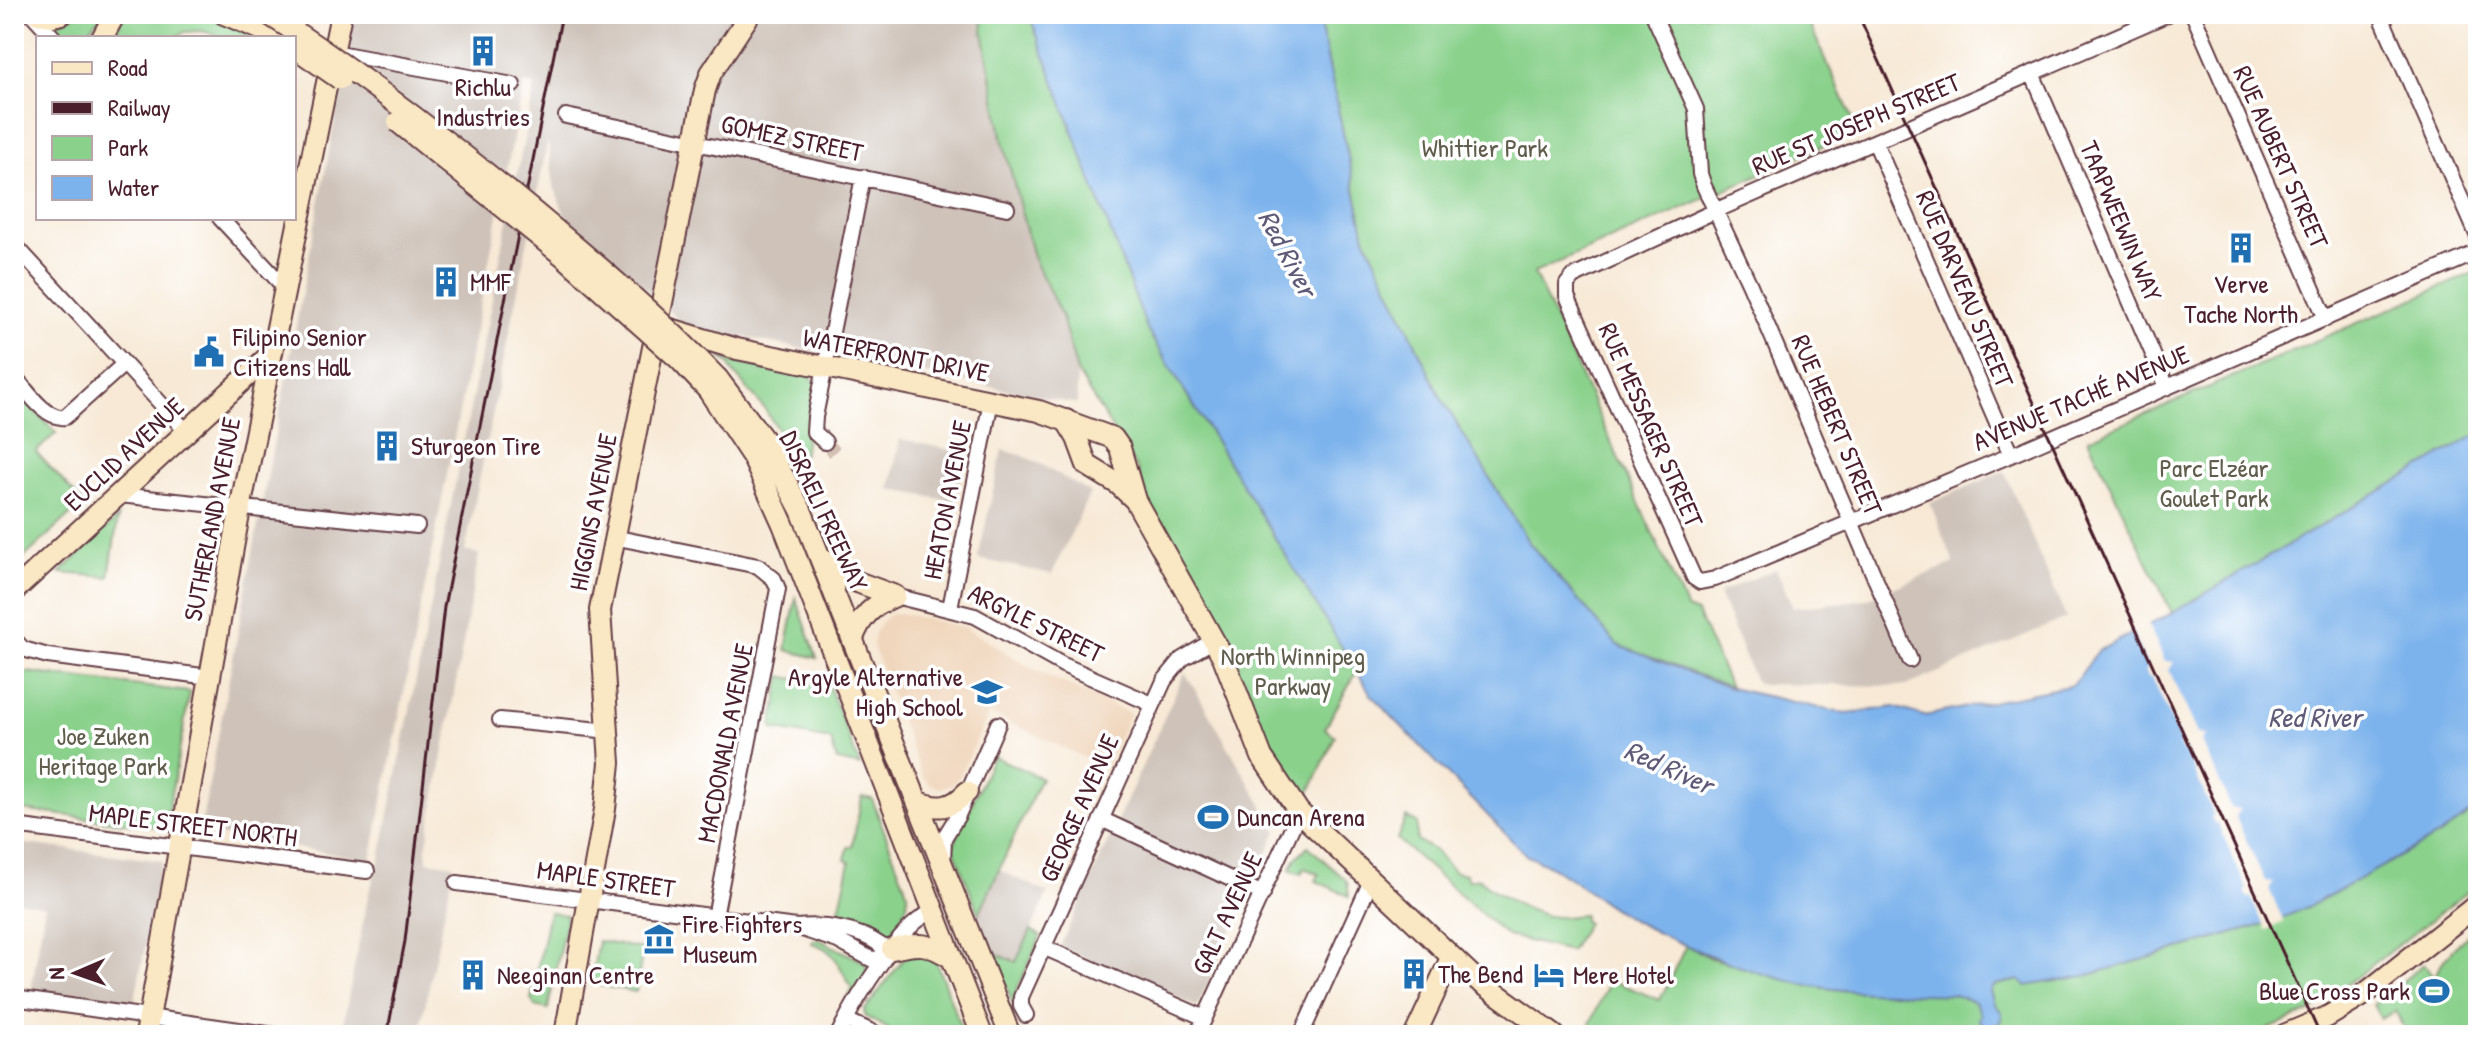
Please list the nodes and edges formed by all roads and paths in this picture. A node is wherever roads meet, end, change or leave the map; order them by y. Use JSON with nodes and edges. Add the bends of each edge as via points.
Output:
{"nodes":[{"id":1,"x":35,"y":14,"type":"edge"},
{"id":2,"x":62,"y":14,"type":"edge"},
{"id":3,"x":115,"y":14,"type":"edge"},
{"id":4,"x":224,"y":14,"type":"edge"},
{"id":5,"x":241,"y":14,"type":"edge"},
{"id":6,"x":341,"y":14,"type":"edge"},
{"id":7,"x":750,"y":14,"type":"edge"},
{"id":8,"x":1653,"y":14,"type":"edge"},
{"id":9,"x":2168,"y":14,"type":"edge"},
{"id":10,"x":2193,"y":14,"type":"edge"},
{"id":11,"x":2380,"y":14,"type":"edge"},
{"id":12,"x":276,"y":25,"type":"edge"},
{"id":13,"x":52,"y":36,"type":"edge"},
{"id":14,"x":103,"y":36,"type":"edge"},
{"id":15,"x":294,"y":36,"type":"edge"},
{"id":16,"x":296,"y":37,"type":"edge"},
{"id":17,"x":296,"y":48,"type":"edge"},
{"id":18,"x":333,"y":52,"type":"junction"},
{"id":19,"x":2032,"y":73,"type":"junction"},
{"id":20,"x":513,"y":85,"type":"dead end"},
{"id":21,"x":566,"y":116,"type":"dead end"},
{"id":22,"x":694,"y":142,"type":"junction"},
{"id":23,"x":1875,"y":142,"type":"junction"},
{"id":24,"x":863,"y":177,"type":"junction"},
{"id":25,"x":1007,"y":208,"type":"dead end"},
{"id":26,"x":1717,"y":210,"type":"junction"},
{"id":27,"x":222,"y":220,"type":"edge"},
{"id":28,"x":2478,"y":237,"type":"edge"},
{"id":29,"x":14,"y":244,"type":"edge"},
{"id":30,"x":2478,"y":252,"type":"edge"},
{"id":31,"x":1567,"y":284,"type":"joint"},
{"id":32,"x":286,"y":289,"type":"junction"},
{"id":33,"x":2326,"y":319,"type":"junction"},
{"id":34,"x":656,"y":332,"type":"junction"},
{"id":35,"x":270,"y":355,"type":"junction"},
{"id":36,"x":124,"y":364,"type":"junction"},
{"id":37,"x":825,"y":368,"type":"junction"},
{"id":38,"x":14,"y":376,"type":"edge"},
{"id":39,"x":713,"y":384,"type":"junction"},
{"id":40,"x":2167,"y":387,"type":"junction"},
{"id":41,"x":991,"y":401,"type":"junction"},
{"id":42,"x":1066,"y":420,"type":"junction"},
{"id":43,"x":186,"y":431,"type":"junction"},
{"id":44,"x":1106,"y":435,"type":"junction"},
{"id":45,"x":825,"y":442,"type":"tunnel mouth"},
{"id":46,"x":1121,"y":451,"type":"junction"},
{"id":47,"x":1083,"y":454,"type":"junction"},
{"id":48,"x":2011,"y":455,"type":"junction"},
{"id":49,"x":1097,"y":472,"type":"junction"},
{"id":50,"x":119,"y":495,"type":"junction"},
{"id":51,"x":1135,"y":500,"type":"junction"},
{"id":52,"x":240,"y":509,"type":"junction"},
{"id":53,"x":1853,"y":521,"type":"junction"},
{"id":54,"x":417,"y":526,"type":"dead end"},
{"id":55,"x":613,"y":537,"type":"junction"},
{"id":56,"x":820,"y":555,"type":"junction"},
{"id":57,"x":1700,"y":582,"type":"joint"},
{"id":58,"x":14,"y":591,"type":"edge"},
{"id":59,"x":895,"y":596,"type":"junction"},
{"id":60,"x":950,"y":608,"type":"junction"},
{"id":61,"x":853,"y":638,"type":"junction"},
{"id":62,"x":14,"y":639,"type":"edge"},
{"id":63,"x":1214,"y":640,"type":"junction"},
{"id":64,"x":1910,"y":660,"type":"dead end"},
{"id":65,"x":210,"y":677,"type":"junction"},
{"id":66,"x":1152,"y":704,"type":"junction"},
{"id":67,"x":500,"y":720,"type":"dead end"},
{"id":68,"x":998,"y":724,"type":"dead end"},
{"id":69,"x":610,"y":731,"type":"junction"},
{"id":70,"x":967,"y":792,"type":"junction"},
{"id":71,"x":917,"y":801,"type":"junction"},
{"id":72,"x":1299,"y":812,"type":"junction"},
{"id":73,"x":1101,"y":819,"type":"junction"},
{"id":74,"x":14,"y":826,"type":"edge"},
{"id":75,"x":179,"y":846,"type":"junction"},
{"id":76,"x":943,"y":862,"type":"junction"},
{"id":77,"x":367,"y":871,"type":"dead end"},
{"id":78,"x":1371,"y":881,"type":"junction"},
{"id":79,"x":457,"y":883,"type":"dead end"},
{"id":80,"x":1263,"y":894,"type":"junction"},
{"id":81,"x":588,"y":900,"type":"junction"},
{"id":82,"x":2478,"y":904,"type":"edge"},
{"id":83,"x":934,"y":912,"type":"junction"},
{"id":84,"x":715,"y":917,"type":"junction"},
{"id":85,"x":1043,"y":947,"type":"junction"},
{"id":86,"x":888,"y":954,"type":"junction"},
{"id":87,"x":952,"y":958,"type":"junction"},
{"id":88,"x":1451,"y":958,"type":"junction"},
{"id":89,"x":14,"y":998,"type":"edge"},
{"id":90,"x":1000,"y":1010,"type":"junction"},
{"id":91,"x":1026,"y":1015,"type":"dead end"},
{"id":92,"x":1205,"y":1018,"type":"junction"},
{"id":93,"x":846,"y":1020,"type":"junction"},
{"id":94,"x":147,"y":1026,"type":"edge"},
{"id":95,"x":981,"y":1033,"type":"edge"},
{"id":96,"x":275,"y":1035,"type":"edge"},
{"id":97,"x":565,"y":1035,"type":"edge"},
{"id":98,"x":838,"y":1035,"type":"edge"},
{"id":99,"x":879,"y":1035,"type":"edge"},
{"id":100,"x":1010,"y":1035,"type":"edge"},
{"id":101,"x":1197,"y":1035,"type":"edge"},
{"id":102,"x":1301,"y":1035,"type":"edge"},
{"id":103,"x":1415,"y":1035,"type":"edge"},
{"id":104,"x":1554,"y":1035,"type":"edge"},
{"id":105,"x":2284,"y":1035,"type":"edge"}],
"edges":[{"from":1,"to":2,"type":"main road"},
{"from":1,"to":13,"type":"street"},
{"from":3,"to":14,"type":"main road"},
{"from":4,"to":12,"type":"main road"},
{"from":5,"to":12,"type":"main road","name":"DISRAELI FREEWAY"},
{"from":6,"to":18,"type":"main road","name":"SUTHERLAND AVENUE"},
{"from":7,"to":22,"type":"main road","name":"HIGGINS AVENUE","via":[[708,80]]},
{"from":8,"to":26,"type":"street","name":"RUE HEBERT STREET","via":[[1696,109],[1700,174]]},
{"from":9,"to":19,"type":"street","name":"RUE ST JOSEPH STREET"},
{"from":10,"to":33,"type":"street","name":"RUE AUBERT STREET"},
{"from":11,"to":28,"type":"street"},
{"from":12,"to":15,"type":"main road","name":"DISRAELI FREEWAY","bridge":true},
{"from":16,"to":39,"type":"main road","name":"DISRAELI FREEWAY","bridge":true,"via":[[362,77],[575,246],[685,344]]},
{"from":17,"to":39,"type":"main road","name":"DISRAELI FREEWAY","bridge":true,"via":[[458,168]]},
{"from":18,"to":20,"type":"street"},
{"from":18,"to":32,"type":"main road","name":"SUTHERLAND AVENUE"},
{"from":19,"to":23,"type":"street","name":"RUE ST JOSEPH STREET"},
{"from":19,"to":40,"type":"street","name":"TAAPWEEWIN WAY"},
{"from":21,"to":22,"type":"street","name":"GOMEZ STREET"},
{"from":22,"to":24,"type":"street","name":"GOMEZ STREET"},
{"from":22,"to":34,"type":"main road","name":"HIGGINS AVENUE"},
{"from":23,"to":26,"type":"street","name":"RUE ST JOSEPH STREET"},
{"from":23,"to":48,"type":"street","name":"RUE DARVEAU STREET"},
{"from":24,"to":25,"type":"street","name":"GOMEZ STREET"},
{"from":24,"to":37,"type":"street"},
{"from":26,"to":31,"type":"street","name":"RUE ST JOSEPH STREET"},
{"from":26,"to":53,"type":"street","name":"RUE HEBERT STREET"},
{"from":27,"to":32,"type":"street"},
{"from":29,"to":36,"type":"street"},
{"from":30,"to":33,"type":"street","name":"AVENUE TACHÉ AVENUE"},
{"from":31,"to":57,"type":"street","name":"RUE MESSAGER STREET","via":[[1567,296],[1688,570]]},
{"from":32,"to":35,"type":"main road","name":"SUTHERLAND AVENUE"},
{"from":33,"to":40,"type":"street","name":"AVENUE TACHÉ AVENUE"},
{"from":34,"to":37,"type":"main road","name":"WATERFRONT DRIVE"},
{"from":34,"to":55,"type":"main road","name":"HIGGINS AVENUE"},
{"from":35,"to":43,"type":"main road","name":"EUCLID AVENUE"},
{"from":35,"to":52,"type":"main road","name":"SUTHERLAND AVENUE"},
{"from":36,"to":38,"type":"street","via":[[59,418]]},
{"from":36,"to":43,"type":"street"},
{"from":37,"to":41,"type":"main road","name":"WATERFRONT DRIVE"},
{"from":37,"to":45,"type":"street","via":[[814,432]]},
{"from":39,"to":56,"type":"main road","name":"DISRAELI FREEWAY","via":[[747,415],[775,458]]},
{"from":39,"to":83,"type":"main road","name":"DISRAELI FREEWAY","via":[[779,513]]},
{"from":40,"to":48,"type":"street","name":"AVENUE TACHÉ AVENUE"},
{"from":41,"to":42,"type":"main road","name":"WATERFRONT DRIVE"},
{"from":41,"to":60,"type":"street","name":"HEATON AVENUE"},
{"from":42,"to":44,"type":"main road","name":"WATERFRONT DRIVE"},
{"from":42,"to":47,"type":"main road","name":"WATERFRONT DRIVE"},
{"from":43,"to":50,"type":"main road","name":"EUCLID AVENUE"},
{"from":44,"to":46,"type":"main road","name":"WATERFRONT DRIVE"},
{"from":44,"to":47,"type":"main road","via":[[1090,439]]},
{"from":46,"to":49,"type":"main road","via":[[1115,468]]},
{"from":46,"to":51,"type":"main road","name":"WATERFRONT DRIVE"},
{"from":47,"to":49,"type":"main road","name":"WATERFRONT DRIVE"},
{"from":48,"to":53,"type":"street","name":"AVENUE TACHÉ AVENUE"},
{"from":49,"to":51,"type":"main road","name":"WATERFRONT DRIVE"},
{"from":50,"to":52,"type":"street"},
{"from":50,"to":58,"type":"main road","name":"EUCLID AVENUE"},
{"from":51,"to":63,"type":"main road","name":"WATERFRONT DRIVE"},
{"from":52,"to":54,"type":"street"},
{"from":52,"to":65,"type":"main road","name":"SUTHERLAND AVENUE"},
{"from":53,"to":57,"type":"street","name":"AVENUE TACHÉ AVENUE"},
{"from":53,"to":64,"type":"street","name":"RUE HEBERT STREET"},
{"from":55,"to":69,"type":"main road","name":"HIGGINS AVENUE","via":[[600,610]]},
{"from":55,"to":84,"type":"street","name":"MACDONALD AVENUE","via":[[758,566],[778,589]]},
{"from":56,"to":59,"type":"main road","via":[[841,576]]},
{"from":56,"to":61,"type":"main road","name":"DISRAELI FREEWAY"},
{"from":59,"to":60,"type":"street","name":"ARGYLE STREET"},
{"from":59,"to":61,"type":"main road","via":[[870,608]]},
{"from":60,"to":66,"type":"street","name":"ARGYLE STREET"},
{"from":61,"to":71,"type":"main road","name":"DISRAELI FREEWAY"},
{"from":62,"to":65,"type":"street","via":[[23,649],[48,656]]},
{"from":63,"to":66,"type":"street","name":"GEORGE AVENUE","via":[[1176,665]]},
{"from":63,"to":72,"type":"main road","name":"WATERFRONT DRIVE","via":[[1262,757]]},
{"from":65,"to":75,"type":"main road","name":"SUTHERLAND AVENUE"},
{"from":66,"to":73,"type":"street","name":"GEORGE AVENUE"},
{"from":67,"to":69,"type":"street"},
{"from":68,"to":70,"type":"street"},
{"from":69,"to":81,"type":"main road","name":"HIGGINS AVENUE","via":[[605,809]]},
{"from":70,"to":71,"type":"main road","via":[[945,807]]},
{"from":70,"to":76,"type":"street","via":[[944,838]]},
{"from":71,"to":76,"type":"main road","name":"DISRAELI FREEWAY"},
{"from":72,"to":78,"type":"main road","name":"WATERFRONT DRIVE"},
{"from":72,"to":80,"type":"street","name":"GALT AVENUE"},
{"from":73,"to":80,"type":"street"},
{"from":73,"to":85,"type":"street","name":"GEORGE AVENUE"},
{"from":74,"to":75,"type":"street","name":"MAPLE STREET NORTH"},
{"from":75,"to":77,"type":"street","name":"MAPLE STREET NORTH"},
{"from":75,"to":94,"type":"main road","name":"SUTHERLAND AVENUE"},
{"from":76,"to":90,"type":"main road","name":"DISRAELI FREEWAY"},
{"from":78,"to":88,"type":"main road","name":"WATERFRONT DRIVE"},
{"from":78,"to":102,"type":"street"},
{"from":79,"to":81,"type":"street","name":"MAPLE STREET"},
{"from":80,"to":92,"type":"street","name":"GALT AVENUE"},
{"from":81,"to":84,"type":"street","name":"MAPLE STREET"},
{"from":81,"to":97,"type":"main road","name":"HIGGINS AVENUE"},
{"from":82,"to":105,"type":"main road","via":[[2362,996]]},
{"from":83,"to":86,"type":"street","via":[[914,922]]},
{"from":83,"to":87,"type":"main road","name":"DISRAELI FREEWAY"},
{"from":83,"to":90,"type":"main road","via":[[956,930],[975,975]]},
{"from":84,"to":86,"type":"street","name":"MAPLE STREET","via":[[796,927],[871,959]]},
{"from":85,"to":91,"type":"street","name":"GEORGE AVENUE","via":[[1021,997]]},
{"from":85,"to":92,"type":"street"},
{"from":86,"to":87,"type":"main road","via":[[929,944]]},
{"from":86,"to":93,"type":"street"},
{"from":87,"to":95,"type":"main road","name":"DISRAELI FREEWAY"},
{"from":88,"to":103,"type":"main road"},
{"from":88,"to":104,"type":"main road","name":"WATERFRONT DRIVE"},
{"from":89,"to":94,"type":"street"},
{"from":90,"to":100,"type":"main road","name":"DISRAELI FREEWAY"},
{"from":92,"to":101,"type":"street","name":"GALT AVENUE"},
{"from":93,"to":98,"type":"street"},
{"from":93,"to":99,"type":"street"},
{"from":94,"to":96,"type":"street"}]}
